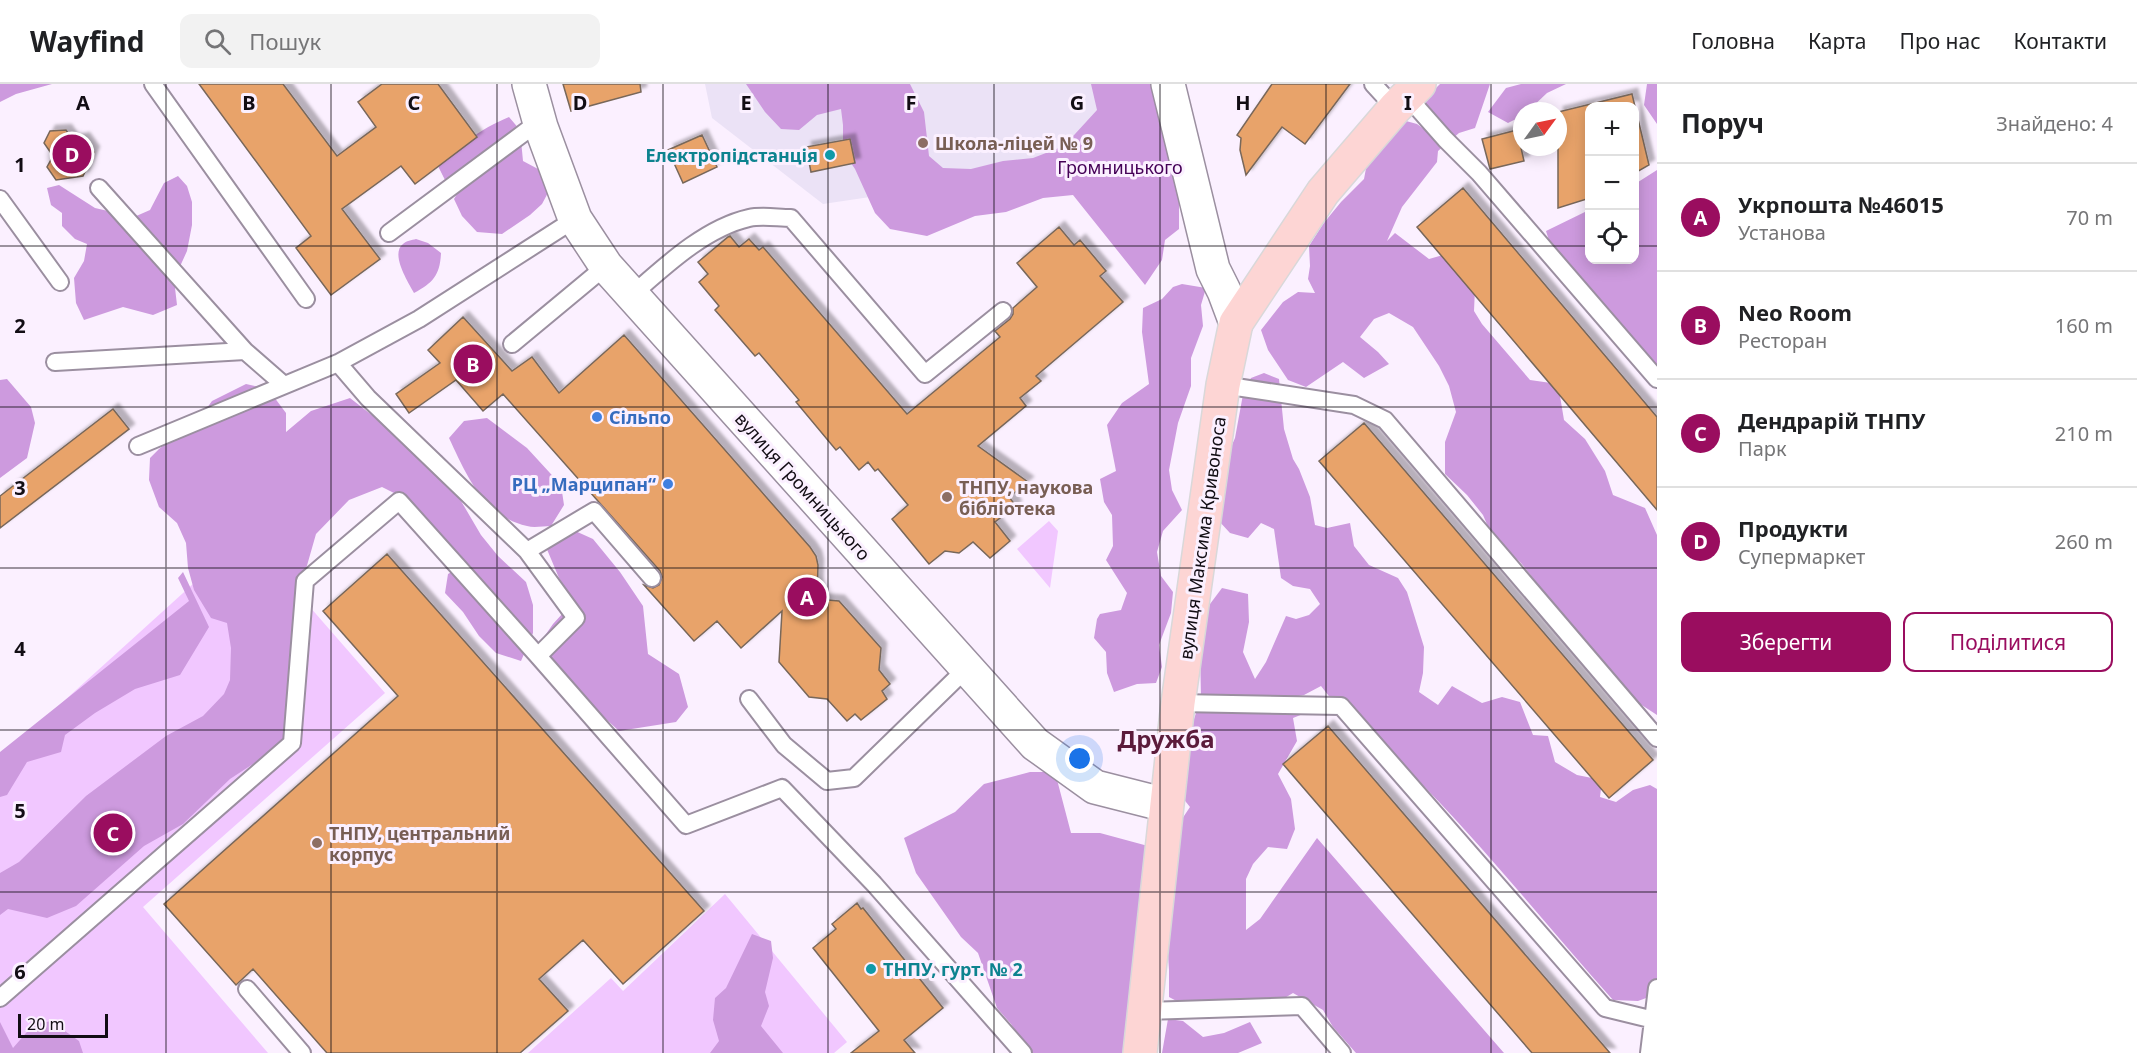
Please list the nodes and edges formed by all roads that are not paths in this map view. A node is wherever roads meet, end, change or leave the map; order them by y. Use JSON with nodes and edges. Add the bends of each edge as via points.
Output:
{"nodes":[{"id":1,"x":153,"y":84,"type":"edge"},
{"id":2,"x":530,"y":84,"type":"edge"},
{"id":3,"x":1168,"y":84,"type":"edge"},
{"id":4,"x":1398,"y":93,"type":"edge"},
{"id":5,"x":541,"y":127,"type":"junction"},
{"id":6,"x":99,"y":188,"type":"dead end"},
{"id":7,"x":0,"y":199,"type":"edge"},
{"id":8,"x":575,"y":219,"type":"junction"},
{"id":9,"x":389,"y":233,"type":"dead end"},
{"id":10,"x":606,"y":266,"type":"junction"},
{"id":11,"x":60,"y":282,"type":"dead end"},
{"id":12,"x":632,"y":295,"type":"junction"},
{"id":13,"x":306,"y":299,"type":"dead end"},
{"id":14,"x":1003,"y":311,"type":"dead end"},
{"id":15,"x":1236,"y":323,"type":"junction"},
{"id":16,"x":512,"y":344,"type":"dead end"},
{"id":17,"x":245,"y":351,"type":"junction"},
{"id":18,"x":55,"y":362,"type":"dead end"},
{"id":19,"x":338,"y":363,"type":"junction"},
{"id":20,"x":1657,"y":379,"type":"edge"},
{"id":21,"x":284,"y":385,"type":"junction"},
{"id":22,"x":1223,"y":386,"type":"junction"},
{"id":23,"x":138,"y":446,"type":"dead end"},
{"id":24,"x":527,"y":551,"type":"junction"},
{"id":25,"x":652,"y":579,"type":"dead end"},
{"id":26,"x":538,"y":656,"type":"junction"},
{"id":27,"x":967,"y":668,"type":"junction"},
{"id":28,"x":749,"y":699,"type":"dead end"},
{"id":29,"x":1178,"y":703,"type":"junction"},
{"id":30,"x":1657,"y":738,"type":"edge"},
{"id":31,"x":1167,"y":805,"type":"junction"},
{"id":32,"x":1657,"y":988,"type":"edge"},
{"id":33,"x":247,"y":989,"type":"dead end"},
{"id":34,"x":0,"y":998,"type":"edge"},
{"id":35,"x":1146,"y":1011,"type":"junction"},
{"id":36,"x":1654,"y":1020,"type":"junction"},
{"id":37,"x":302,"y":1053,"type":"edge"},
{"id":38,"x":1023,"y":1053,"type":"edge"},
{"id":39,"x":1140,"y":1053,"type":"edge"},
{"id":40,"x":1342,"y":1053,"type":"edge"},
{"id":41,"x":1649,"y":1053,"type":"edge"}],
"edges":[{"from":1,"to":13,"type":"lane"},
{"from":2,"to":5,"type":"street","name":"вулиця Громницького"},
{"from":3,"to":15,"type":"street","via":[[1213,269]]},
{"from":4,"to":15,"type":"main road","name":"вулиця Максима Кривоноса","via":[[1323,192]]},
{"from":4,"to":20,"type":"lane","via":[[1479,173]]},
{"from":5,"to":8,"type":"street","name":"вулиця Громницького"},
{"from":5,"to":9,"type":"lane","via":[[529,129]]},
{"from":6,"to":17,"type":"lane"},
{"from":7,"to":11,"type":"lane"},
{"from":8,"to":10,"type":"street","name":"вулиця Громницького"},
{"from":8,"to":19,"type":"lane","via":[[419,319]]},
{"from":10,"to":12,"type":"street","name":"вулиця Громницького"},
{"from":10,"to":16,"type":"lane"},
{"from":12,"to":14,"type":"lane","via":[[672,260],[714,232],[750,217],[791,218],[925,374]]},
{"from":12,"to":27,"type":"street","name":"вулиця Громницького"},
{"from":15,"to":22,"type":"main road","name":"вулиця Максима Кривоноса"},
{"from":17,"to":18,"type":"lane"},
{"from":17,"to":21,"type":"lane"},
{"from":19,"to":21,"type":"lane"},
{"from":19,"to":24,"type":"lane","via":[[368,398]]},
{"from":21,"to":23,"type":"lane"},
{"from":22,"to":29,"type":"main road","name":"вулиця Максима Кривоноса"},
{"from":22,"to":30,"type":"lane","via":[[1354,405],[1384,420]]},
{"from":24,"to":25,"type":"lane","via":[[594,511]]},
{"from":24,"to":26,"type":"lane","via":[[576,618]]},
{"from":26,"to":34,"type":"lane","via":[[399,501],[305,582],[292,743]]},
{"from":26,"to":38,"type":"lane","via":[[686,825],[782,788],[874,884]]},
{"from":27,"to":28,"type":"lane","via":[[854,778],[827,781],[784,745]]},
{"from":27,"to":31,"type":"street","name":"вулиця Громницького","via":[[1035,744],[1095,787]]},
{"from":29,"to":31,"type":"main road","name":"вулиця Максима Кривоноса"},
{"from":29,"to":36,"type":"lane","via":[[1341,706],[1605,1008]]},
{"from":31,"to":35,"type":"main road","name":"вулиця Максима Кривоноса"},
{"from":32,"to":36,"type":"lane"},
{"from":33,"to":37,"type":"lane"},
{"from":35,"to":39,"type":"main road","name":"вулиця Максима Кривоноса"},
{"from":35,"to":40,"type":"lane","via":[[1302,1006]]},
{"from":36,"to":41,"type":"lane"}]}
